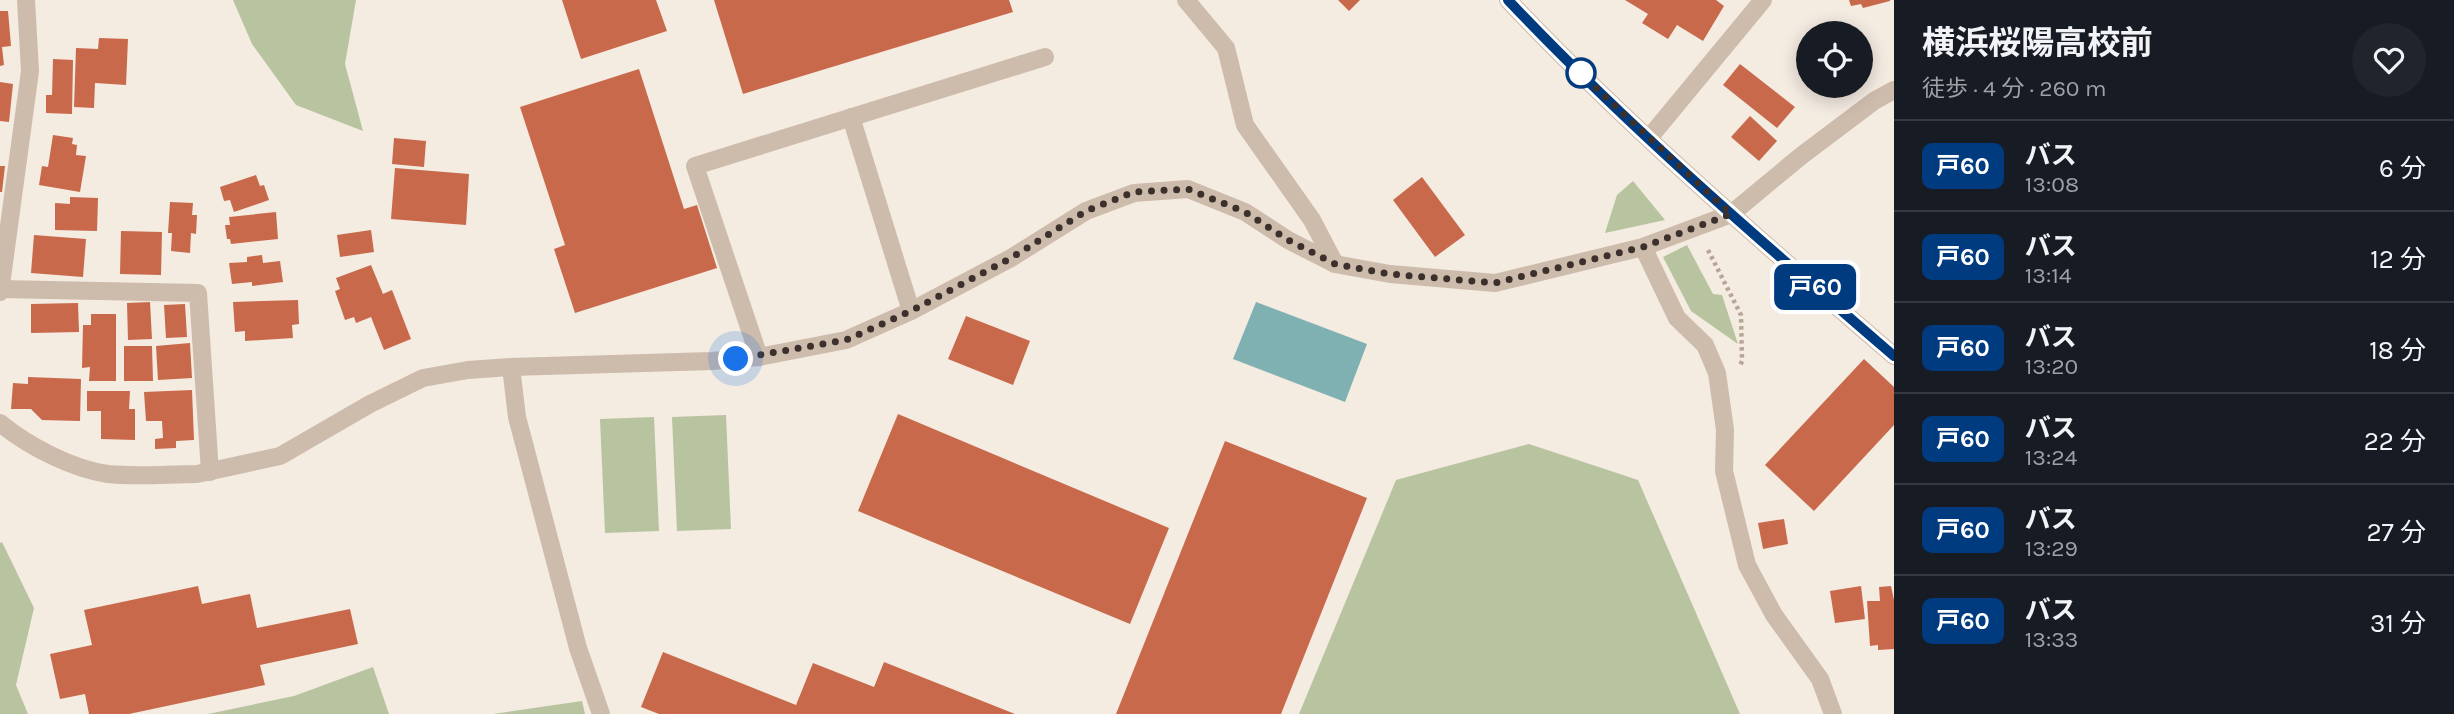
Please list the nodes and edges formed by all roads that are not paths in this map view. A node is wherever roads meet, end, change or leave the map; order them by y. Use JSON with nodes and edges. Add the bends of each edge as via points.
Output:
{"nodes":[{"id":1,"x":26,"y":0,"type":"edge"},
{"id":2,"x":1186,"y":0,"type":"edge"},
{"id":3,"x":1508,"y":0,"type":"edge"},
{"id":4,"x":1763,"y":0,"type":"edge"},
{"id":5,"x":1045,"y":57,"type":"dead end"},
{"id":6,"x":1894,"y":90,"type":"edge"},
{"id":7,"x":851,"y":117,"type":"junction"},
{"id":8,"x":1649,"y":138,"type":"junction"},
{"id":9,"x":1731,"y":214,"type":"junction"},
{"id":10,"x":1643,"y":247,"type":"junction"},
{"id":11,"x":1335,"y":264,"type":"junction"},
{"id":12,"x":0,"y":290,"type":"edge"},
{"id":13,"x":911,"y":311,"type":"junction"},
{"id":14,"x":1894,"y":356,"type":"edge"},
{"id":15,"x":759,"y":357,"type":"junction"},
{"id":16,"x":511,"y":367,"type":"junction"},
{"id":17,"x":0,"y":423,"type":"edge"},
{"id":18,"x":210,"y":472,"type":"junction"},
{"id":19,"x":601,"y":714,"type":"edge"},
{"id":20,"x":1833,"y":714,"type":"edge"}],
"edges":[{"from":1,"to":12,"type":"street","via":[[30,71]]},
{"from":2,"to":11,"type":"street","via":[[1226,48],[1245,125],[1312,220]]},
{"from":3,"to":8,"type":"street"},
{"from":4,"to":8,"type":"street"},
{"from":5,"to":7,"type":"street"},
{"from":6,"to":9,"type":"street","via":[[1801,156]]},
{"from":7,"to":13,"type":"street"},
{"from":7,"to":15,"type":"street","via":[[695,166]]},
{"from":8,"to":9,"type":"street"},
{"from":9,"to":10,"type":"street"},
{"from":9,"to":14,"type":"street"},
{"from":10,"to":11,"type":"street","via":[[1495,283]]},
{"from":10,"to":20,"type":"street","via":[[1677,318],[1706,345],[1717,373],[1725,430],[1724,471],[1746,565],[1774,615],[1820,679]]},
{"from":11,"to":13,"type":"street","via":[[1245,212],[1188,189],[1134,192],[1086,211],[1011,258]]},
{"from":12,"to":18,"type":"street","via":[[198,293]]},
{"from":13,"to":15,"type":"street","via":[[846,340]]},
{"from":15,"to":16,"type":"street"},
{"from":16,"to":18,"type":"street","via":[[423,378],[280,456]]},
{"from":16,"to":19,"type":"street","via":[[517,418],[578,648]]},
{"from":17,"to":18,"type":"street","via":[[51,457],[107,474]]}]}
